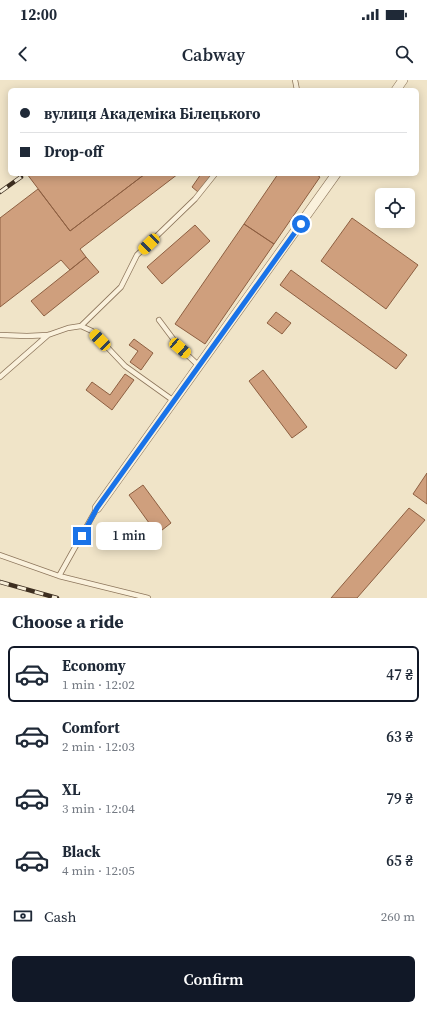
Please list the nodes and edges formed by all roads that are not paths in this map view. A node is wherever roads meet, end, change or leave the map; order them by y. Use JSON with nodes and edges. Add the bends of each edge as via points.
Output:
{"nodes":[{"id":1,"x":213,"y":176,"type":"edge"},
{"id":2,"x":335,"y":176,"type":"edge"},
{"id":3,"x":159,"y":320,"type":"dead end"},
{"id":4,"x":81,"y":326,"type":"junction"},
{"id":5,"x":0,"y":335,"type":"edge"},
{"id":6,"x":48,"y":335,"type":"junction"},
{"id":7,"x":198,"y":366,"type":"junction"},
{"id":8,"x":0,"y":377,"type":"edge"},
{"id":9,"x":174,"y":401,"type":"junction"},
{"id":10,"x":97,"y":508,"type":"joint"},
{"id":11,"x":0,"y":555,"type":"edge"},
{"id":12,"x":59,"y":576,"type":"junction"},
{"id":13,"x":148,"y":598,"type":"edge"}],
"edges":[{"from":1,"to":4,"type":"lane","via":[[194,199],[137,255],[121,287]]},
{"from":2,"to":7,"type":"street"},
{"from":3,"to":7,"type":"lane","via":[[180,348]]},
{"from":4,"to":6,"type":"lane"},
{"from":4,"to":9,"type":"lane","via":[[92,331],[125,366]]},
{"from":5,"to":6,"type":"lane"},
{"from":6,"to":8,"type":"lane"},
{"from":7,"to":9,"type":"street"},
{"from":9,"to":10,"type":"street"},
{"from":10,"to":12,"type":"lane"},
{"from":11,"to":12,"type":"lane"},
{"from":12,"to":13,"type":"lane"}]}
